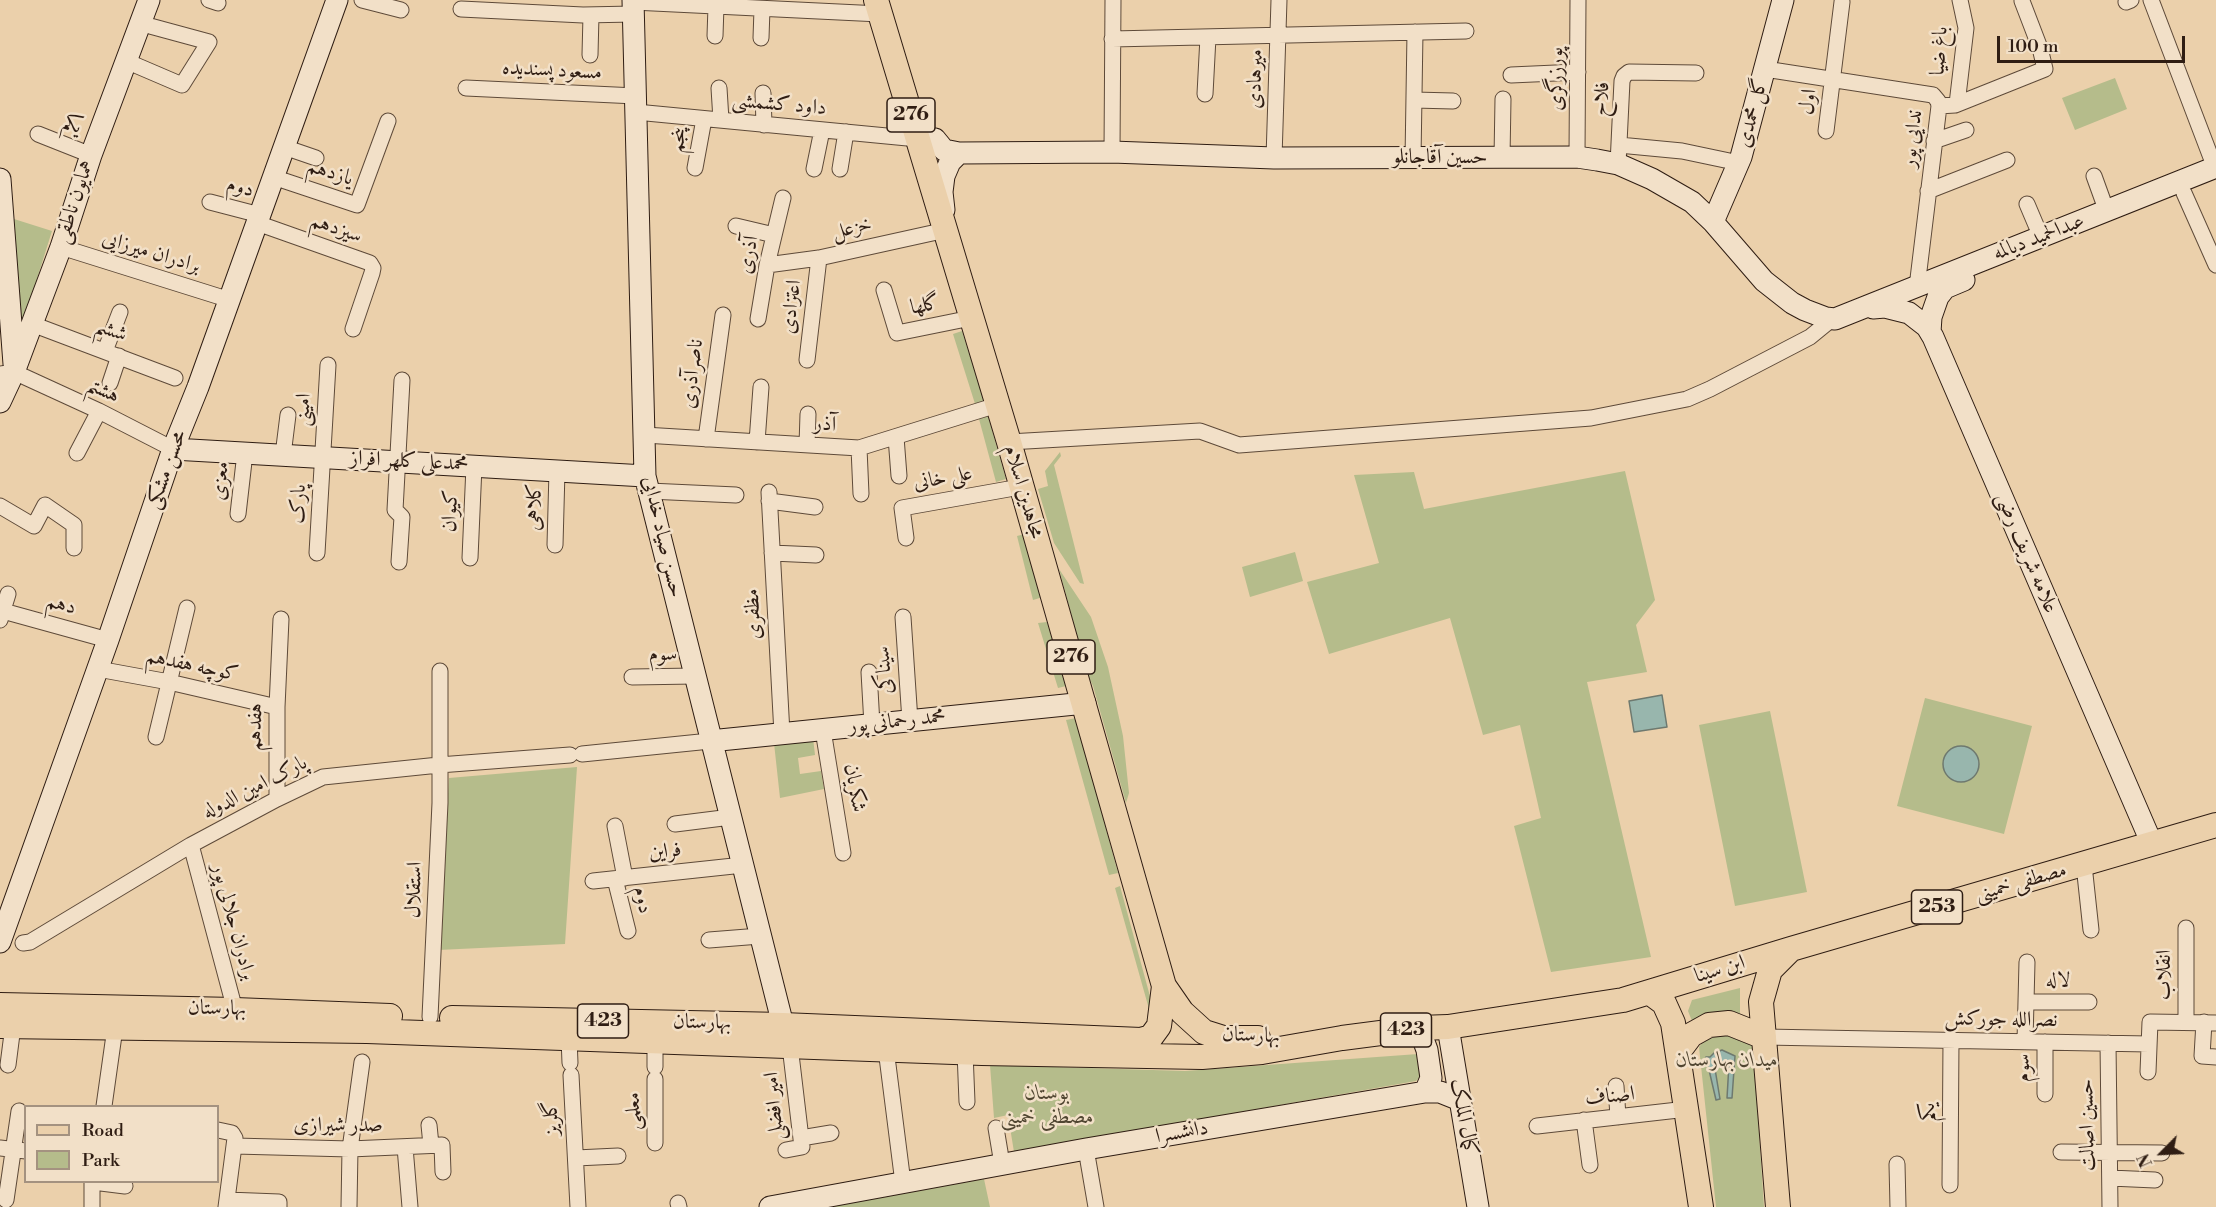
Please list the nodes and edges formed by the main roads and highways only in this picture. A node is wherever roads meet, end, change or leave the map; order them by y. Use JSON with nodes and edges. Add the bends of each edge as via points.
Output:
{"nodes":[{"id":1,"x":149,"y":0,"type":"edge"},
{"id":2,"x":337,"y":0,"type":"edge"},
{"id":3,"x":1783,"y":0,"type":"edge"},
{"id":4,"x":882,"y":5,"type":"edge"},
{"id":5,"x":633,"y":6,"type":"edge"},
{"id":6,"x":927,"y":139,"type":"junction"},
{"id":7,"x":959,"y":153,"type":"junction"},
{"id":8,"x":2216,"y":167,"type":"edge"},
{"id":9,"x":0,"y":179,"type":"edge"},
{"id":10,"x":2216,"y":179,"type":"edge"},
{"id":11,"x":1713,"y":222,"type":"junction"},
{"id":12,"x":946,"y":230,"type":"junction"},
{"id":13,"x":1917,"y":287,"type":"junction"},
{"id":14,"x":1936,"y":299,"type":"junction"},
{"id":15,"x":1862,"y":308,"type":"junction"},
{"id":16,"x":1930,"y":332,"type":"junction"},
{"id":17,"x":7,"y":373,"type":"edge"},
{"id":18,"x":0,"y":402,"type":"edge"},
{"id":19,"x":173,"y":449,"type":"junction"},
{"id":20,"x":647,"y":483,"type":"junction"},
{"id":21,"x":1084,"y":703,"type":"junction"},
{"id":22,"x":710,"y":741,"type":"junction"},
{"id":23,"x":2216,"y":825,"type":"edge"},
{"id":24,"x":2152,"y":844,"type":"junction"},
{"id":25,"x":6,"y":907,"type":"edge"},
{"id":26,"x":9,"y":940,"type":"edge"},
{"id":27,"x":1791,"y":948,"type":"junction"},
{"id":28,"x":1164,"y":986,"type":"junction"},
{"id":29,"x":1649,"y":992,"type":"junction"},
{"id":30,"x":0,"y":1005,"type":"edge"},
{"id":31,"x":6,"y":1026,"type":"edge"},
{"id":32,"x":1448,"y":1027,"type":"junction"},
{"id":33,"x":1419,"y":1028,"type":"junction"},
{"id":34,"x":787,"y":1036,"type":"junction"},
{"id":35,"x":1764,"y":1037,"type":"junction"},
{"id":36,"x":1341,"y":1038,"type":"junction"},
{"id":37,"x":1679,"y":1051,"type":"junction"},
{"id":38,"x":1425,"y":1092,"type":"junction"},
{"id":39,"x":1460,"y":1100,"type":"junction"},
{"id":40,"x":770,"y":1207,"type":"edge"},
{"id":41,"x":1478,"y":1207,"type":"edge"},
{"id":42,"x":1701,"y":1207,"type":"edge"},
{"id":43,"x":1778,"y":1207,"type":"edge"}],
"edges":[{"from":1,"to":17,"type":"main road","name":"همایون ناطقی","via":[[32,324]]},
{"from":2,"to":19,"type":"main road","name":"محسن مشکی"},
{"from":3,"to":11,"type":"main road","name":"گل محمدی","via":[[1738,163]]},
{"from":4,"to":6,"type":"main road","name":"مجاهدین اسلام","number":"276"},
{"from":5,"to":20,"type":"main road","name":"حسن صیاد خدایی"},
{"from":6,"to":7,"type":"main road","via":[[944,150]]},
{"from":6,"to":12,"type":"main road","name":"مجاهدین اسلام","number":"276"},
{"from":7,"to":11,"type":"main road","name":"حسین آقاجانلو","via":[[1112,152],[1413,159],[1618,155],[1687,199]]},
{"from":7,"to":12,"type":"main road","via":[[944,176]]},
{"from":8,"to":13,"type":"main road","name":"عبدالحمید دیالمه"},
{"from":9,"to":17,"type":"main road"},
{"from":10,"to":14,"type":"main road","name":"عبدالحمید دیالمه","via":[[1953,284]]},
{"from":11,"to":15,"type":"main road","name":"حسین آقاجانلو","via":[[1764,281],[1792,303],[1832,319]]},
{"from":12,"to":21,"type":"main road","name":"مجاهدین اسلام","number":"276"},
{"from":13,"to":14,"type":"main road"},
{"from":13,"to":15,"type":"main road","name":"عبدالحمید دیالمه"},
{"from":14,"to":16,"type":"main road"},
{"from":15,"to":16,"type":"main road","name":"علامه شریف رضی","via":[[1885,307],[1910,313]]},
{"from":16,"to":24,"type":"main road","name":"علامه شریف رضی"},
{"from":17,"to":18,"type":"main road","name":"همایون ناطقی"},
{"from":19,"to":20,"type":"main road","name":"محمدعلی کلهر افراز","via":[[557,471]]},
{"from":19,"to":25,"type":"main road","name":"محسن مشکی","via":[[98,669]]},
{"from":20,"to":22,"type":"main road","name":"حسن صیاد خدایی"},
{"from":21,"to":22,"type":"main road","name":"محمد رحمانی پور"},
{"from":21,"to":28,"type":"main road","name":"مجاهدین اسلام","number":"276"},
{"from":22,"to":34,"type":"main road","name":"حسن صیاد خدایی"},
{"from":23,"to":24,"type":"main road","name":"مصطفی خمینی","number":"253"},
{"from":24,"to":27,"type":"main road","name":"مصطفی خمینی","number":"253"},
{"from":25,"to":26,"type":"main road","name":"محسن مشکی"},
{"from":27,"to":29,"type":"main road","name":"ابن سینا"},
{"from":27,"to":35,"type":"main road","via":[[1770,970],[1764,987]]},
{"from":28,"to":34,"type":"main road","name":"بهارستان","number":"423","via":[[1159,1026],[1151,1037],[1141,1040]]},
{"from":28,"to":36,"type":"main road","name":"بهارستان","via":[[1189,1020],[1211,1035]]},
{"from":29,"to":32,"type":"main road","name":"بهارستان","number":"423","via":[[1623,1000]]},
{"from":29,"to":37,"type":"main road","via":[[1664,1003]]},
{"from":30,"to":34,"type":"main road","name":"بهارستان","number":"423","via":[[430,1017]]},
{"from":31,"to":34,"type":"main road","name":"بهارستان","number":"423","via":[[367,1031],[655,1041]]},
{"from":32,"to":33,"type":"main road","name":"بهارستان","number":"423"},
{"from":32,"to":39,"type":"main road","name":"کمال الملک"},
{"from":33,"to":36,"type":"main road","name":"بهارستان","number":"423"},
{"from":33,"to":38,"type":"main road","via":[[1431,1078]]},
{"from":34,"to":36,"type":"main road","name":"بهارستان","number":"423","via":[[886,1049],[1202,1057],[1262,1052]]},
{"from":35,"to":37,"type":"main road","via":[[1729,1023],[1709,1025],[1691,1035]]},
{"from":35,"to":43,"type":"main road"},
{"from":37,"to":42,"type":"main road"},
{"from":38,"to":39,"type":"main road","name":"دانشسرا","via":[[1440,1092]]},
{"from":38,"to":40,"type":"main road","name":"دانشسرا"},
{"from":39,"to":41,"type":"main road","name":"کمال الملک"}]}
